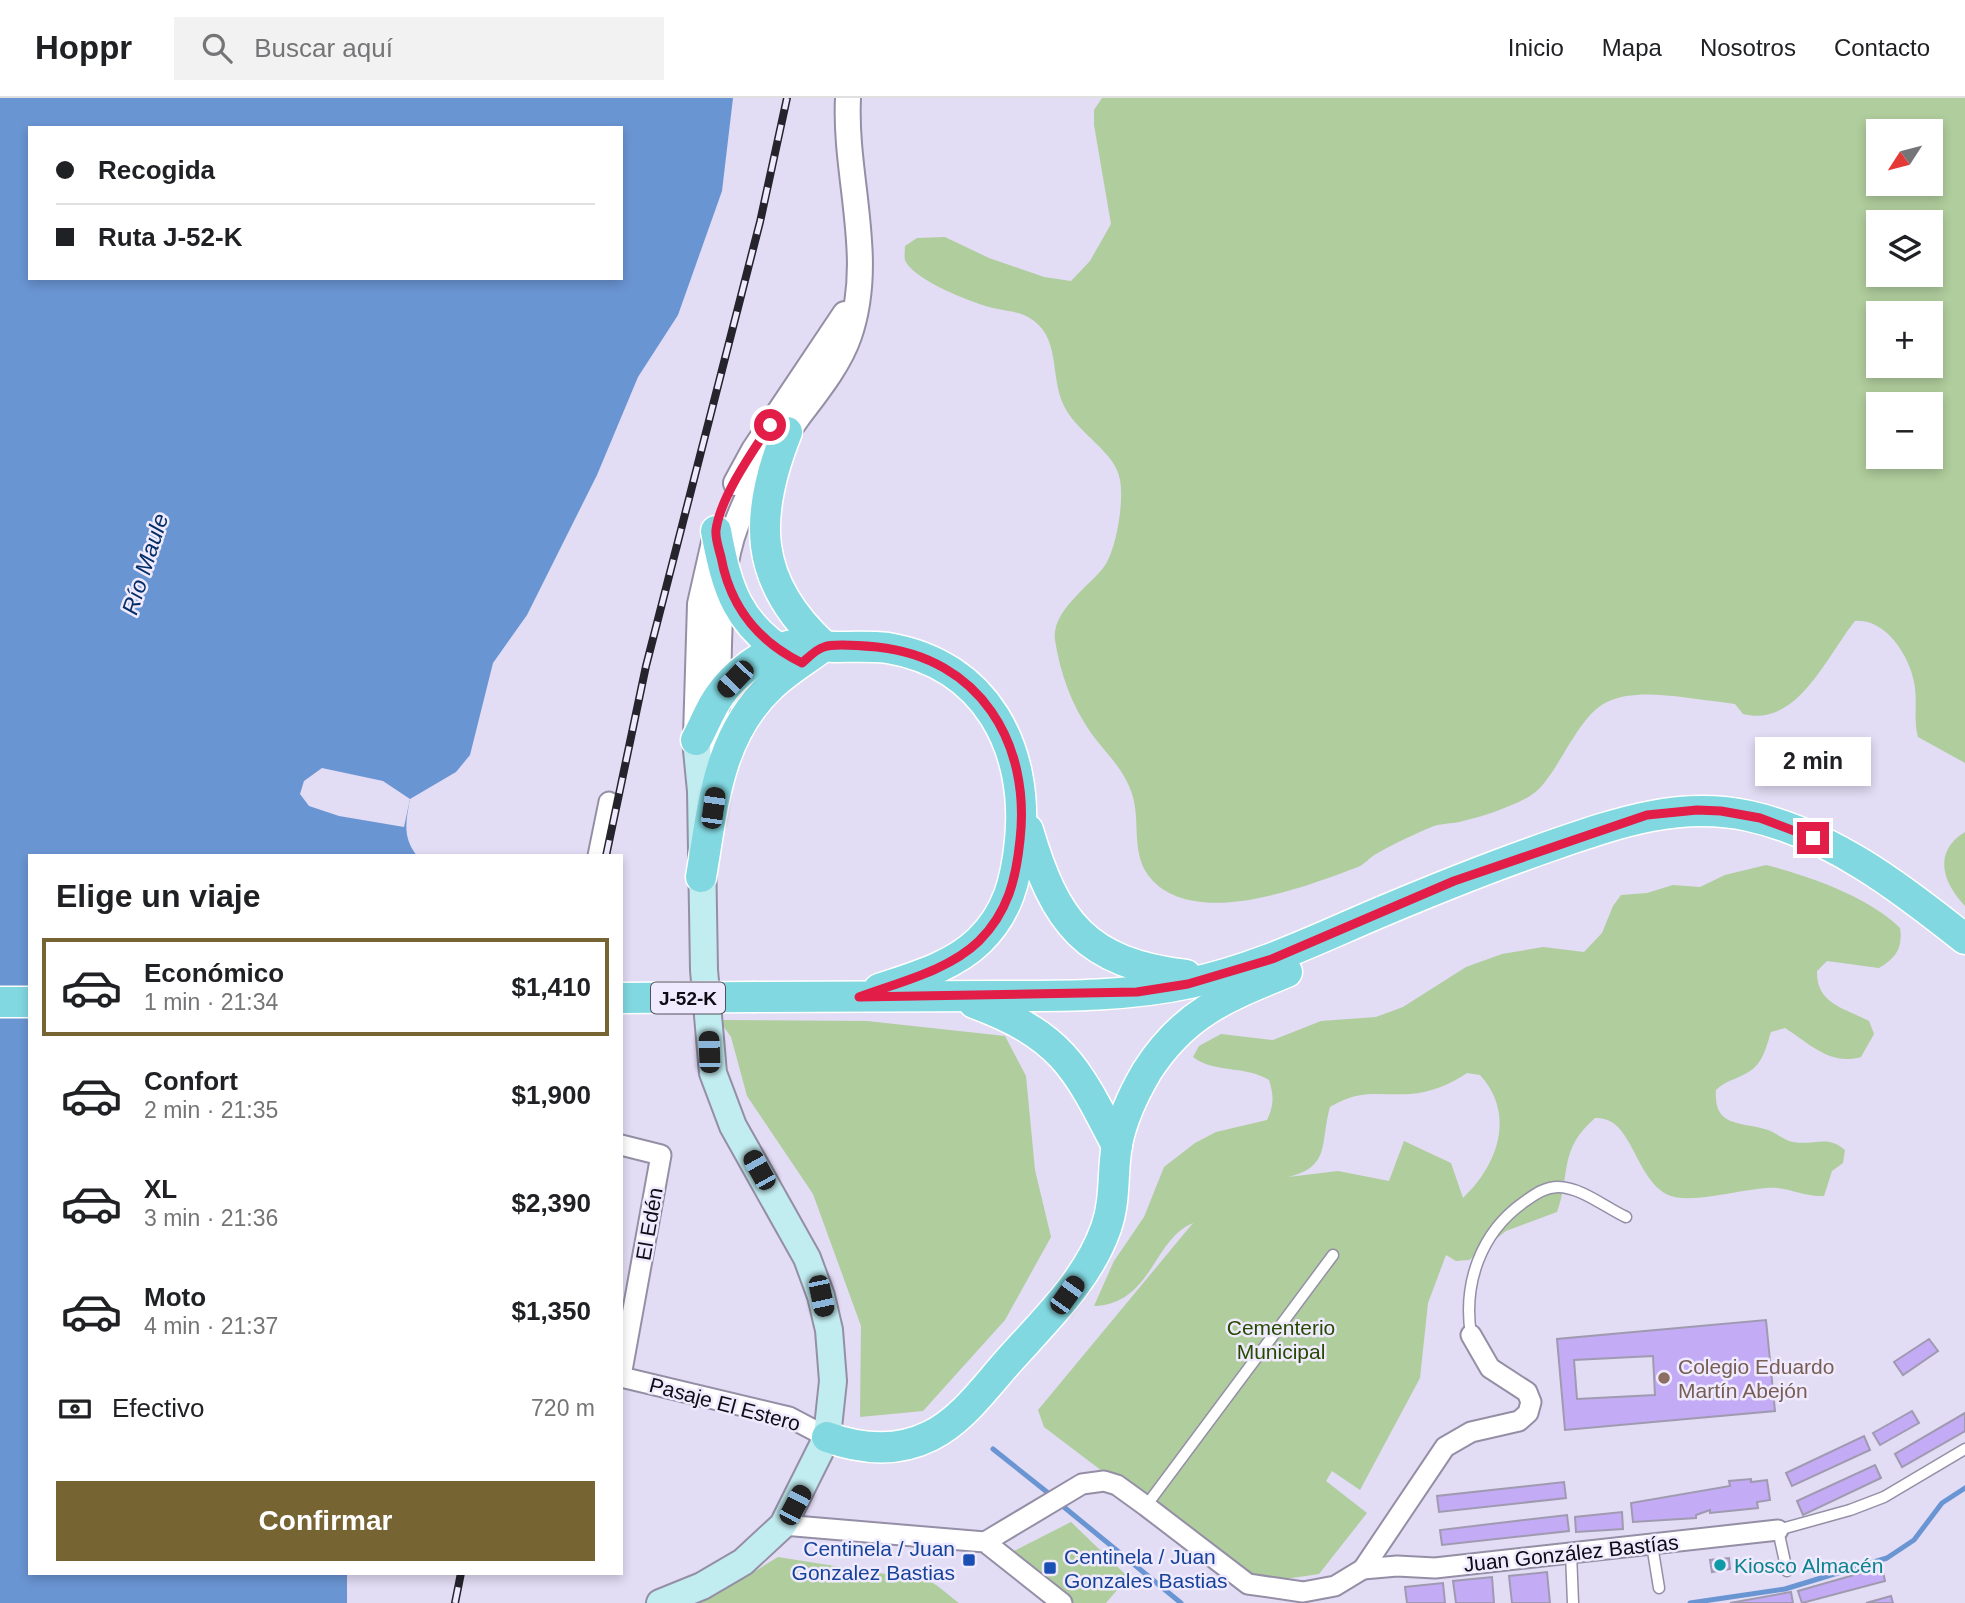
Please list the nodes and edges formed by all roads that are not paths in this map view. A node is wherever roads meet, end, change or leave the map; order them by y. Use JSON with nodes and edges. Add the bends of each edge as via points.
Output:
{"nodes":[{"id":1,"x":848,"y":98,"type":"edge"},
{"id":2,"x":857,"y":296,"type":"junction"},
{"id":3,"x":787,"y":432,"type":"junction"},
{"id":4,"x":716,"y":531,"type":"junction"},
{"id":5,"x":724,"y":575,"type":"junction"},
{"id":6,"x":801,"y":653,"type":"junction"},
{"id":7,"x":720,"y":695,"type":"junction"},
{"id":8,"x":696,"y":740,"type":"junction"},
{"id":9,"x":701,"y":791,"type":"junction"},
{"id":10,"x":609,"y":802,"type":"dead end"},
{"id":11,"x":1023,"y":815,"type":"junction"},
{"id":12,"x":598,"y":854,"type":"edge"},
{"id":13,"x":1476,"y":873,"type":"junction"},
{"id":14,"x":701,"y":877,"type":"junction"},
{"id":15,"x":1965,"y":939,"type":"edge"},
{"id":16,"x":1210,"y":978,"type":"junction"},
{"id":17,"x":957,"y":996,"type":"junction"},
{"id":18,"x":859,"y":997,"type":"junction"},
{"id":19,"x":623,"y":998,"type":"edge"},
{"id":20,"x":0,"y":1002,"type":"edge"},
{"id":21,"x":28,"y":1002,"type":"edge"},
{"id":22,"x":623,"y":1146,"type":"edge"},
{"id":23,"x":1117,"y":1146,"type":"junction"},
{"id":24,"x":1626,"y":1217,"type":"dead end"},
{"id":25,"x":1333,"y":1255,"type":"dead end"},
{"id":26,"x":1471,"y":1335,"type":"joint"},
{"id":27,"x":623,"y":1366,"type":"edge"},
{"id":28,"x":623,"y":1377,"type":"edge"},
{"id":29,"x":827,"y":1437,"type":"junction"},
{"id":30,"x":1965,"y":1449,"type":"edge"},
{"id":31,"x":1146,"y":1506,"type":"junction"},
{"id":32,"x":783,"y":1525,"type":"junction"},
{"id":33,"x":1778,"y":1530,"type":"junction"},
{"id":34,"x":985,"y":1542,"type":"junction"},
{"id":35,"x":1652,"y":1545,"type":"junction"},
{"id":36,"x":1571,"y":1553,"type":"junction"},
{"id":37,"x":1363,"y":1569,"type":"junction"},
{"id":38,"x":1787,"y":1571,"type":"dead end"},
{"id":39,"x":1659,"y":1588,"type":"dead end"},
{"id":40,"x":660,"y":1603,"type":"edge"},
{"id":41,"x":1062,"y":1603,"type":"edge"},
{"id":42,"x":1573,"y":1603,"type":"edge"}],
"edges":[{"from":1,"to":2,"type":"street","via":[[848,136],[858,204]]},
{"from":2,"to":3,"type":"street","via":[[849,337]]},
{"from":2,"to":4,"type":"street","via":[[754,450]]},
{"from":3,"to":5,"type":"street","via":[[743,506]]},
{"from":3,"to":6,"type":"main road","via":[[768,486],[766,544],[776,582],[803,625]]},
{"from":4,"to":5,"type":"main road"},
{"from":4,"to":8,"type":"street","via":[[698,629]]},
{"from":5,"to":6,"type":"main road","via":[[740,611],[763,638]]},
{"from":5,"to":7,"type":"street","via":[[718,631]]},
{"from":6,"to":7,"type":"main road","via":[[735,679]]},
{"from":6,"to":11,"type":"main road","via":[[868,646],[908,653],[962,681],[990,709],[1010,743],[1021,781]]},
{"from":6,"to":14,"type":"main road","via":[[758,700],[727,750],[715,788]]},
{"from":7,"to":8,"type":"main road"},
{"from":7,"to":9,"type":"street"},
{"from":8,"to":9,"type":"main road"},
{"from":9,"to":14,"type":"main road"},
{"from":10,"to":12,"type":"street"},
{"from":11,"to":16,"type":"main road","via":[[1046,887],[1083,936],[1128,963],[1162,973]]},
{"from":11,"to":18,"type":"main road","via":[[1016,880],[990,929],[950,962]]},
{"from":13,"to":15,"type":"main road","number":"J-52-K","via":[[1647,815],[1721,811],[1774,822],[1826,844],[1892,884]]},
{"from":13,"to":16,"type":"main road","number":"J-52-K","via":[[1272,959]]},
{"from":13,"to":23,"type":"main road","via":[[1383,928],[1192,1017],[1147,1072]]},
{"from":14,"to":29,"type":"main road","via":[[713,1073],[733,1126],[797,1239],[821,1296],[833,1369]]},
{"from":16,"to":17,"type":"main road","number":"J-52-K","via":[[1137,992]]},
{"from":17,"to":18,"type":"main road","number":"J-52-K"},
{"from":17,"to":23,"type":"main road","via":[[1027,1025],[1058,1048],[1082,1080]]},
{"from":18,"to":19,"type":"main road","number":"J-52-K","bridge":true},
{"from":20,"to":21,"type":"main road"},
{"from":22,"to":27,"type":"street","name":"El Edén","via":[[661,1155]]},
{"from":23,"to":29,"type":"main road","via":[[1107,1227],[1089,1264],[956,1419],[927,1438],[894,1447],[860,1447]]},
{"from":24,"to":26,"type":"lane","via":[[1567,1188],[1547,1189],[1517,1206],[1493,1231],[1477,1262],[1469,1293]]},
{"from":25,"to":31,"type":"lane"},
{"from":26,"to":37,"type":"street","name":"Juan González Bastías","via":[[1490,1368],[1527,1392],[1531,1402],[1528,1413],[1520,1421],[1471,1432],[1445,1447]]},
{"from":28,"to":29,"type":"street","name":"Pasaje El Estero","via":[[789,1417]]},
{"from":29,"to":32,"type":"main road"},
{"from":30,"to":33,"type":"lane","via":[[1884,1497]]},
{"from":31,"to":34,"type":"street","name":"Juan González Bastías","via":[[1117,1485],[1090,1482]]},
{"from":31,"to":37,"type":"street","name":"Juan González Bastías","via":[[1248,1584],[1303,1592],[1335,1586]]},
{"from":32,"to":34,"type":"street"},
{"from":32,"to":40,"type":"main road","via":[[743,1562]]},
{"from":33,"to":35,"type":"street","name":"Juan González Bastías"},
{"from":33,"to":38,"type":"lane"},
{"from":34,"to":41,"type":"street"},
{"from":35,"to":36,"type":"street","name":"Juan González Bastías"},
{"from":35,"to":39,"type":"lane"},
{"from":36,"to":37,"type":"street","name":"Juan González Bastías","via":[[1435,1567]]},
{"from":36,"to":42,"type":"lane"}]}
